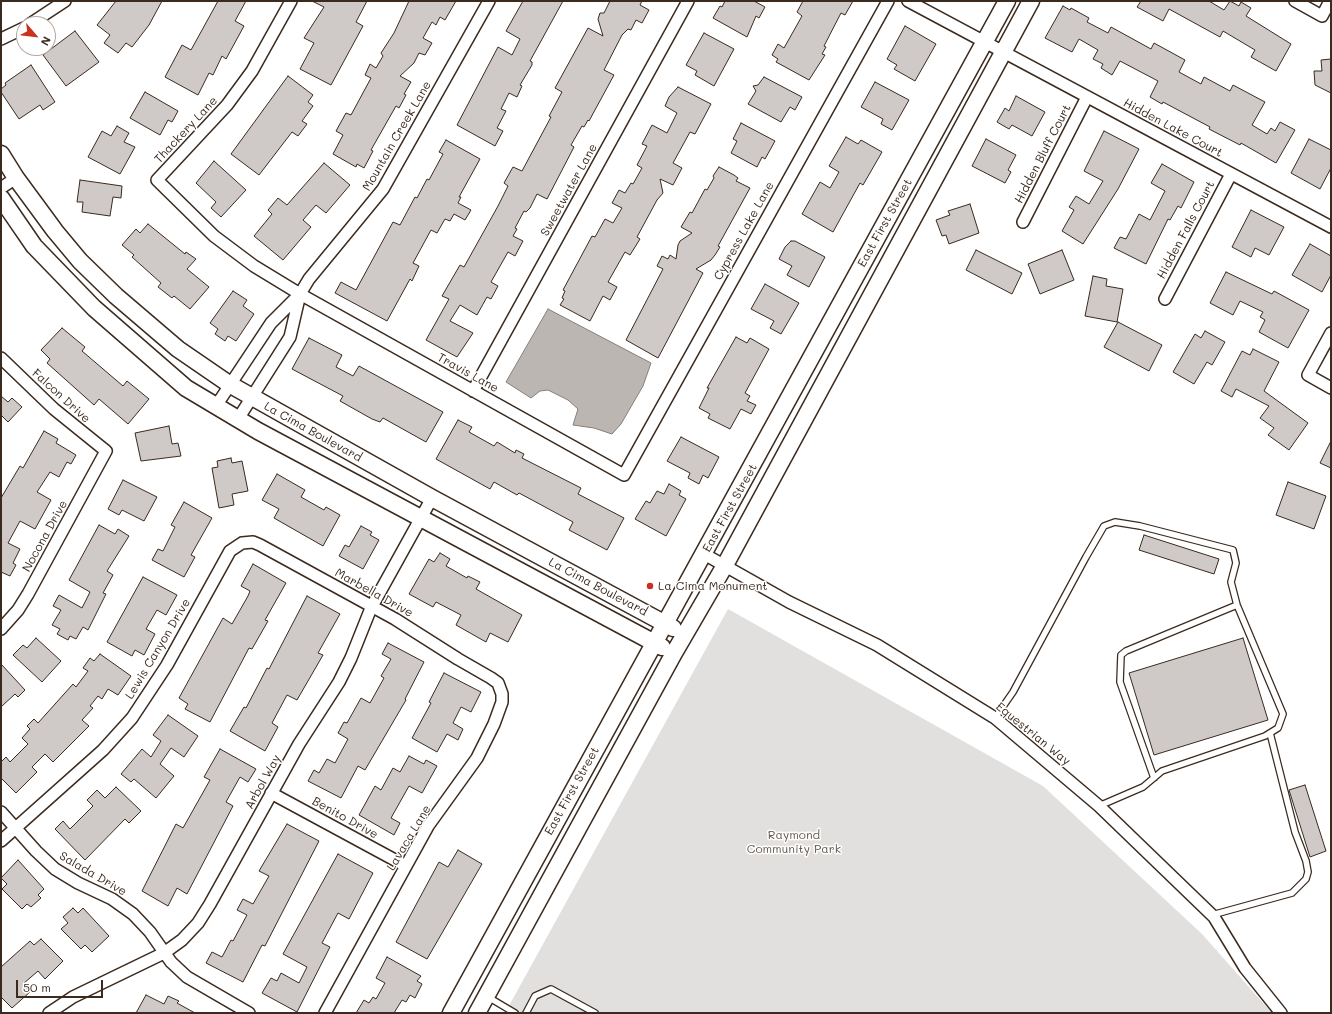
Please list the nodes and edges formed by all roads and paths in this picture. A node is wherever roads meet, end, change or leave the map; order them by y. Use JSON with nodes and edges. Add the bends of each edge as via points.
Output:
{"nodes":[{"id":1,"x":65,"y":1,"type":"edge"},
{"id":2,"x":291,"y":1,"type":"edge"},
{"id":3,"x":489,"y":1,"type":"edge"},
{"id":4,"x":688,"y":1,"type":"edge"},
{"id":5,"x":888,"y":1,"type":"edge"},
{"id":6,"x":908,"y":1,"type":"edge"},
{"id":7,"x":1007,"y":1,"type":"edge"},
{"id":8,"x":1031,"y":1,"type":"edge"},
{"id":9,"x":1295,"y":1,"type":"edge"},
{"id":10,"x":1330,"y":1,"type":"edge"},
{"id":11,"x":42,"y":16,"type":"edge"},
{"id":12,"x":16,"y":32,"type":"edge"},
{"id":13,"x":1,"y":39,"type":"edge"},
{"id":14,"x":984,"y":43,"type":"junction"},
{"id":15,"x":1002,"y":52,"type":"junction"},
{"id":16,"x":1087,"y":97,"type":"junction"},
{"id":17,"x":1,"y":154,"type":"edge"},
{"id":18,"x":1231,"y":174,"type":"junction"},
{"id":19,"x":16,"y":178,"type":"junction"},
{"id":20,"x":1,"y":188,"type":"edge"},
{"id":21,"x":1,"y":198,"type":"edge"},
{"id":22,"x":1023,"y":222,"type":"dead end"},
{"id":23,"x":1331,"y":227,"type":"edge"},
{"id":24,"x":300,"y":294,"type":"junction"},
{"id":25,"x":1165,"y":299,"type":"dead end"},
{"id":26,"x":1331,"y":333,"type":"edge"},
{"id":27,"x":1,"y":358,"type":"edge"},
{"id":28,"x":229,"y":384,"type":"junction"},
{"id":29,"x":1331,"y":388,"type":"edge"},
{"id":30,"x":474,"y":391,"type":"junction"},
{"id":31,"x":251,"y":397,"type":"junction"},
{"id":32,"x":216,"y":406,"type":"junction"},
{"id":33,"x":238,"y":419,"type":"junction"},
{"id":34,"x":106,"y":451,"type":"joint"},
{"id":35,"x":624,"y":475,"type":"joint"},
{"id":36,"x":432,"y":498,"type":"junction"},
{"id":37,"x":422,"y":518,"type":"junction"},
{"id":38,"x":239,"y":544,"type":"joint"},
{"id":39,"x":704,"y":554,"type":"junction"},
{"id":40,"x":724,"y":566,"type":"junction"},
{"id":41,"x":1237,"y":605,"type":"junction"},
{"id":42,"x":372,"y":606,"type":"junction"},
{"id":43,"x":665,"y":623,"type":"junction"},
{"id":44,"x":1,"y":629,"type":"edge"},
{"id":45,"x":685,"y":635,"type":"junction"},
{"id":46,"x":653,"y":643,"type":"junction"},
{"id":47,"x":674,"y":653,"type":"junction"},
{"id":48,"x":492,"y":678,"type":"joint"},
{"id":49,"x":995,"y":718,"type":"junction"},
{"id":50,"x":1270,"y":733,"type":"junction"},
{"id":51,"x":1154,"y":778,"type":"junction"},
{"id":52,"x":271,"y":793,"type":"junction"},
{"id":53,"x":1099,"y":806,"type":"junction"},
{"id":54,"x":1,"y":812,"type":"edge"},
{"id":55,"x":16,"y":828,"type":"junction"},
{"id":56,"x":1,"y":841,"type":"edge"},
{"id":57,"x":406,"y":866,"type":"junction"},
{"id":58,"x":1212,"y":915,"type":"junction"},
{"id":59,"x":164,"y":953,"type":"junction"},
{"id":60,"x":486,"y":996,"type":"junction"},
{"id":61,"x":49,"y":1013,"type":"edge"},
{"id":62,"x":249,"y":1013,"type":"edge"},
{"id":63,"x":325,"y":1013,"type":"edge"},
{"id":64,"x":451,"y":1013,"type":"edge"},
{"id":65,"x":477,"y":1013,"type":"edge"},
{"id":66,"x":515,"y":1013,"type":"edge"},
{"id":67,"x":526,"y":1013,"type":"edge"},
{"id":68,"x":595,"y":1013,"type":"edge"},
{"id":69,"x":1281,"y":1013,"type":"edge"}],
"edges":[{"from":1,"to":11,"type":"street"},
{"from":2,"to":24,"type":"street","name":"Thackery Lane","via":[[252,71],[231,100],[157,180],[214,236],[254,266]]},
{"from":3,"to":24,"type":"street","name":"Mountain Creek Lane","via":[[383,189]]},
{"from":4,"to":30,"type":"street","name":"Sweetwater Lane"},
{"from":5,"to":35,"type":"street","name":"Cypress Lake Lane"},
{"from":6,"to":14,"type":"street","name":"Hidden Lake Court"},
{"from":7,"to":14,"type":"main road","name":"East First Street"},
{"from":8,"to":15,"type":"main road","name":"East First Street"},
{"from":9,"to":10,"type":"street","via":[[1322,16]]},
{"from":12,"to":13,"type":"street"},
{"from":14,"to":15,"type":"street","name":"Hidden Lake Court"},
{"from":14,"to":39,"type":"main road","name":"East First Street"},
{"from":15,"to":16,"type":"street","name":"Hidden Lake Court"},
{"from":15,"to":40,"type":"main road","name":"East First Street"},
{"from":16,"to":18,"type":"street","name":"Hidden Lake Court"},
{"from":16,"to":22,"type":"street","name":"Hidden Bluff Court"},
{"from":17,"to":19,"type":"main road","name":"La Cima Boulevard"},
{"from":18,"to":23,"type":"street","name":"Hidden Lake Court"},
{"from":18,"to":25,"type":"street","name":"Hidden Falls Court"},
{"from":19,"to":20,"type":"street"},
{"from":19,"to":28,"type":"main road","name":"La Cima Boulevard","via":[[80,261],[178,349]]},
{"from":21,"to":32,"type":"main road","name":"La Cima Boulevard","via":[[34,246],[94,308],[186,388]]},
{"from":24,"to":28,"type":"street","name":"Mountain Creek Lane","via":[[271,323]]},
{"from":24,"to":30,"type":"street","name":"Travis Lane"},
{"from":24,"to":31,"type":"street","name":"Mountain Creek Lane","via":[[290,337]]},
{"from":26,"to":29,"type":"street","via":[[1308,375]]},
{"from":27,"to":34,"type":"street","name":"Falcon Drive","via":[[54,409]]},
{"from":28,"to":31,"type":"main road","name":"La Cima Boulevard"},
{"from":28,"to":32,"type":"street","name":"Mountain Creek Lane"},
{"from":30,"to":35,"type":"street","name":"Travis Lane"},
{"from":31,"to":33,"type":"street","name":"Mountain Creek Lane"},
{"from":31,"to":36,"type":"main road","name":"La Cima Boulevard"},
{"from":32,"to":33,"type":"main road","name":"La Cima Boulevard"},
{"from":33,"to":37,"type":"main road","name":"La Cima Boulevard"},
{"from":34,"to":44,"type":"street","name":"Nocona Drive","via":[[28,594]]},
{"from":36,"to":37,"type":"street","name":"Arbol Way"},
{"from":36,"to":43,"type":"main road","name":"La Cima Boulevard"},
{"from":37,"to":42,"type":"street","name":"Arbol Way"},
{"from":37,"to":46,"type":"main road","name":"La Cima Boulevard"},
{"from":38,"to":42,"type":"street","name":"Marbella Drive","via":[[257,543]]},
{"from":38,"to":55,"type":"street","name":"Lewis Canyon Drive","via":[[228,554],[167,665],[132,718],[103,750]]},
{"from":39,"to":40,"type":"street","name":"Equestrian Way"},
{"from":39,"to":43,"type":"main road","name":"East First Street"},
{"from":40,"to":45,"type":"main road","name":"East First Street"},
{"from":40,"to":49,"type":"street","name":"Equestrian Way","via":[[876,645]]},
{"from":41,"to":49,"type":"lane","via":[[1231,582],[1236,563],[1233,550],[1140,526],[1115,522],[1104,526],[1013,692]]},
{"from":41,"to":50,"type":"lane","via":[[1282,714],[1278,728]]},
{"from":41,"to":51,"type":"lane","via":[[1121,655],[1120,682]]},
{"from":42,"to":48,"type":"street","name":"Marbella Drive"},
{"from":42,"to":52,"type":"street","name":"Arbol Way","via":[[346,670]]},
{"from":43,"to":45,"type":"main road","name":"La Cima Boulevard"},
{"from":43,"to":46,"type":"main road","name":"East First Street"},
{"from":45,"to":47,"type":"main road","name":"East First Street"},
{"from":46,"to":47,"type":"main road","name":"La Cima Boulevard"},
{"from":46,"to":64,"type":"main road","name":"East First Street"},
{"from":47,"to":60,"type":"main road","name":"East First Street"},
{"from":48,"to":57,"type":"street","name":"Lavaca Lane","via":[[500,686],[503,698],[494,724],[467,774],[428,826]]},
{"from":49,"to":53,"type":"street","name":"Equestrian Way"},
{"from":50,"to":51,"type":"lane","via":[[1162,771]]},
{"from":50,"to":58,"type":"lane","via":[[1295,832],[1306,861],[1306,880],[1292,893]]},
{"from":51,"to":53,"type":"lane","via":[[1143,787]]},
{"from":52,"to":57,"type":"street","name":"Benito Drive"},
{"from":52,"to":59,"type":"street","name":"Arbol Way","via":[[204,914],[190,932]]},
{"from":53,"to":58,"type":"street","name":"Equestrian Way"},
{"from":54,"to":55,"type":"street","name":"Salada Drive"},
{"from":55,"to":56,"type":"street","name":"Lewis Canyon Drive"},
{"from":55,"to":59,"type":"street","name":"Salada Drive","via":[[55,869],[112,899],[133,914],[150,932]]},
{"from":57,"to":63,"type":"street","name":"Lavaca Lane"},
{"from":58,"to":69,"type":"street","name":"Equestrian Way","via":[[1245,968]]},
{"from":59,"to":61,"type":"street","name":"Arbol Way","via":[[73,997]]},
{"from":59,"to":62,"type":"street","name":"Salada Drive","via":[[196,983]]},
{"from":60,"to":65,"type":"main road","name":"East First Street"},
{"from":60,"to":66,"type":"lane"},
{"from":67,"to":68,"type":"lane","via":[[535,996],[551,989]]}]}
